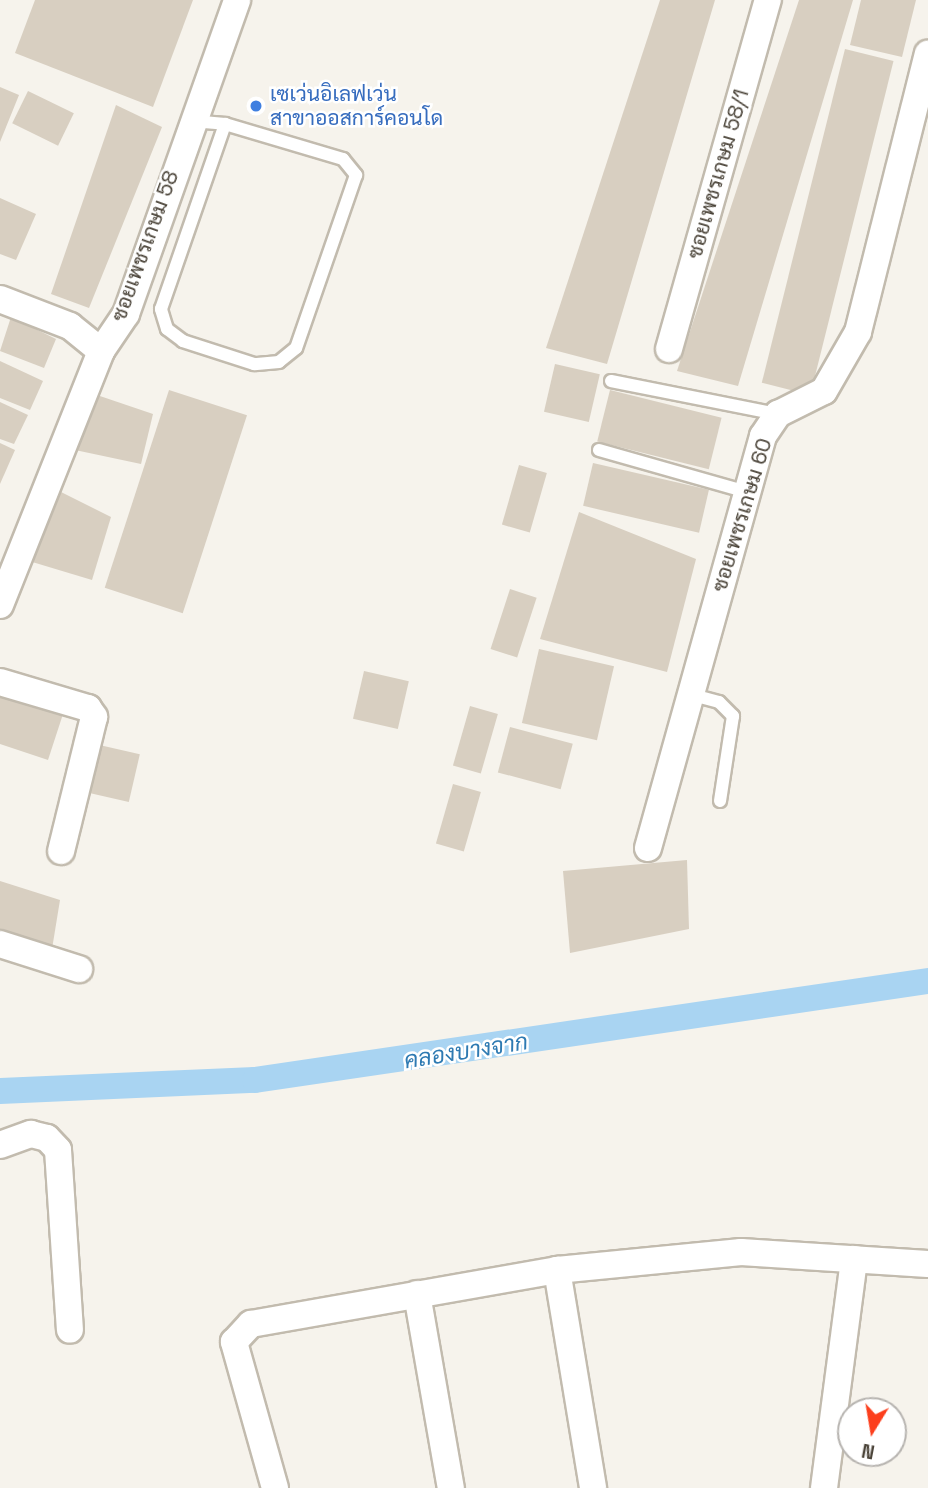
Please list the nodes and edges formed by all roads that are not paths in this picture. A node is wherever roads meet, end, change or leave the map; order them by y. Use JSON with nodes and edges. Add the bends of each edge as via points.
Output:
{"nodes":[{"id":1,"x":237,"y":0,"type":"edge"},
{"id":2,"x":768,"y":0,"type":"edge"},
{"id":3,"x":928,"y":54,"type":"edge"},
{"id":4,"x":190,"y":121,"type":"junction"},
{"id":5,"x":225,"y":124,"type":"junction"},
{"id":6,"x":0,"y":299,"type":"edge"},
{"id":7,"x":669,"y":349,"type":"dead end"},
{"id":8,"x":101,"y":351,"type":"junction"},
{"id":9,"x":611,"y":381,"type":"dead end"},
{"id":10,"x":778,"y":414,"type":"junction"},
{"id":11,"x":599,"y":450,"type":"dead end"},
{"id":12,"x":747,"y":492,"type":"junction"},
{"id":13,"x":0,"y":605,"type":"edge"},
{"id":14,"x":0,"y":682,"type":"edge"},
{"id":15,"x":689,"y":694,"type":"junction"},
{"id":16,"x":720,"y":801,"type":"dead end"},
{"id":17,"x":649,"y":848,"type":"dead end"},
{"id":18,"x":61,"y":851,"type":"dead end"},
{"id":19,"x":0,"y":944,"type":"edge"},
{"id":20,"x":79,"y":969,"type":"dead end"},
{"id":21,"x":0,"y":1145,"type":"edge"},
{"id":22,"x":854,"y":1259,"type":"junction"},
{"id":23,"x":928,"y":1264,"type":"edge"},
{"id":24,"x":557,"y":1270,"type":"junction"},
{"id":25,"x":417,"y":1294,"type":"junction"},
{"id":26,"x":70,"y":1329,"type":"dead end"},
{"id":27,"x":275,"y":1488,"type":"edge"},
{"id":28,"x":451,"y":1488,"type":"edge"},
{"id":29,"x":593,"y":1488,"type":"edge"},
{"id":30,"x":824,"y":1488,"type":"edge"}],
"edges":[{"from":1,"to":4,"type":"street","name":"ซอยเพชรเกษม 58"},
{"from":2,"to":7,"type":"street","name":"ซอยเพชรเกษม 58/1"},
{"from":3,"to":10,"type":"street","name":"ซอยเพชรเกษม 60","via":[[858,332],[824,391]]},
{"from":4,"to":5,"type":"lane"},
{"from":4,"to":8,"type":"street","name":"ซอยเพชรเกษม 58","via":[[126,314]]},
{"from":5,"to":5,"type":"lane","via":[[161,309],[167,329],[183,341],[254,364],[279,362],[296,348],[356,174],[343,159]]},
{"from":6,"to":8,"type":"street","via":[[70,326]]},
{"from":8,"to":13,"type":"street","name":"ซอยเพชรเกษม 58"},
{"from":9,"to":10,"type":"lane"},
{"from":10,"to":12,"type":"street","name":"ซอยเพชรเกษม 60","via":[[763,436]]},
{"from":11,"to":12,"type":"lane"},
{"from":12,"to":15,"type":"street","name":"ซอยเพชรเกษม 60"},
{"from":14,"to":18,"type":"street","via":[[88,708],[94,717]]},
{"from":15,"to":16,"type":"lane","via":[[719,702],[733,716]]},
{"from":15,"to":17,"type":"street","name":"ซอยเพชรเกษม 60"},
{"from":19,"to":20,"type":"street"},
{"from":21,"to":26,"type":"street","via":[[31,1134],[47,1138],[58,1150]]},
{"from":22,"to":23,"type":"street"},
{"from":22,"to":24,"type":"street","via":[[741,1252]]},
{"from":22,"to":30,"type":"street"},
{"from":24,"to":25,"type":"street"},
{"from":24,"to":29,"type":"street"},
{"from":25,"to":27,"type":"street","via":[[239,1330],[237,1357]]},
{"from":25,"to":28,"type":"street"}]}
